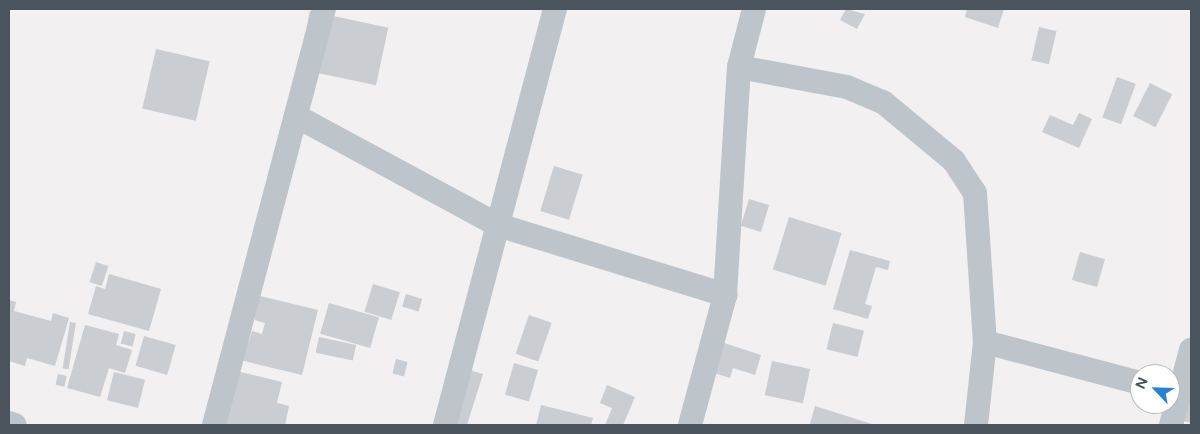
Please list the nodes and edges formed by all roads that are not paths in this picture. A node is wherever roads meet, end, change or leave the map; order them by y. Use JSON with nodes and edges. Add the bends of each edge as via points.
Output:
{"nodes":[{"id":1,"x":324,"y":9,"type":"edge"},
{"id":2,"x":555,"y":9,"type":"edge"},
{"id":3,"x":754,"y":9,"type":"edge"},
{"id":4,"x":739,"y":67,"type":"junction"},
{"id":5,"x":296,"y":116,"type":"junction"},
{"id":6,"x":498,"y":225,"type":"junction"},
{"id":7,"x":725,"y":295,"type":"junction"},
{"id":8,"x":985,"y":342,"type":"junction"},
{"id":9,"x":1191,"y":350,"type":"edge"},
{"id":10,"x":1180,"y":379,"type":"edge"},
{"id":11,"x":1130,"y":380,"type":"edge"},
{"id":12,"x":9,"y":424,"type":"edge"},
{"id":13,"x":15,"y":425,"type":"edge"},
{"id":14,"x":214,"y":425,"type":"edge"},
{"id":15,"x":445,"y":425,"type":"edge"},
{"id":16,"x":690,"y":425,"type":"edge"},
{"id":17,"x":976,"y":425,"type":"edge"}],
"edges":[{"from":1,"to":5,"type":"street"},
{"from":2,"to":6,"type":"street"},
{"from":3,"to":4,"type":"street"},
{"from":4,"to":7,"type":"street"},
{"from":4,"to":8,"type":"street","via":[[847,87],[884,102],[954,161],[975,193]]},
{"from":5,"to":6,"type":"street"},
{"from":5,"to":14,"type":"street"},
{"from":6,"to":7,"type":"street"},
{"from":6,"to":15,"type":"street"},
{"from":7,"to":16,"type":"street"},
{"from":8,"to":11,"type":"street"},
{"from":8,"to":17,"type":"street"},
{"from":9,"to":10,"type":"street"},
{"from":12,"to":13,"type":"street"}]}
